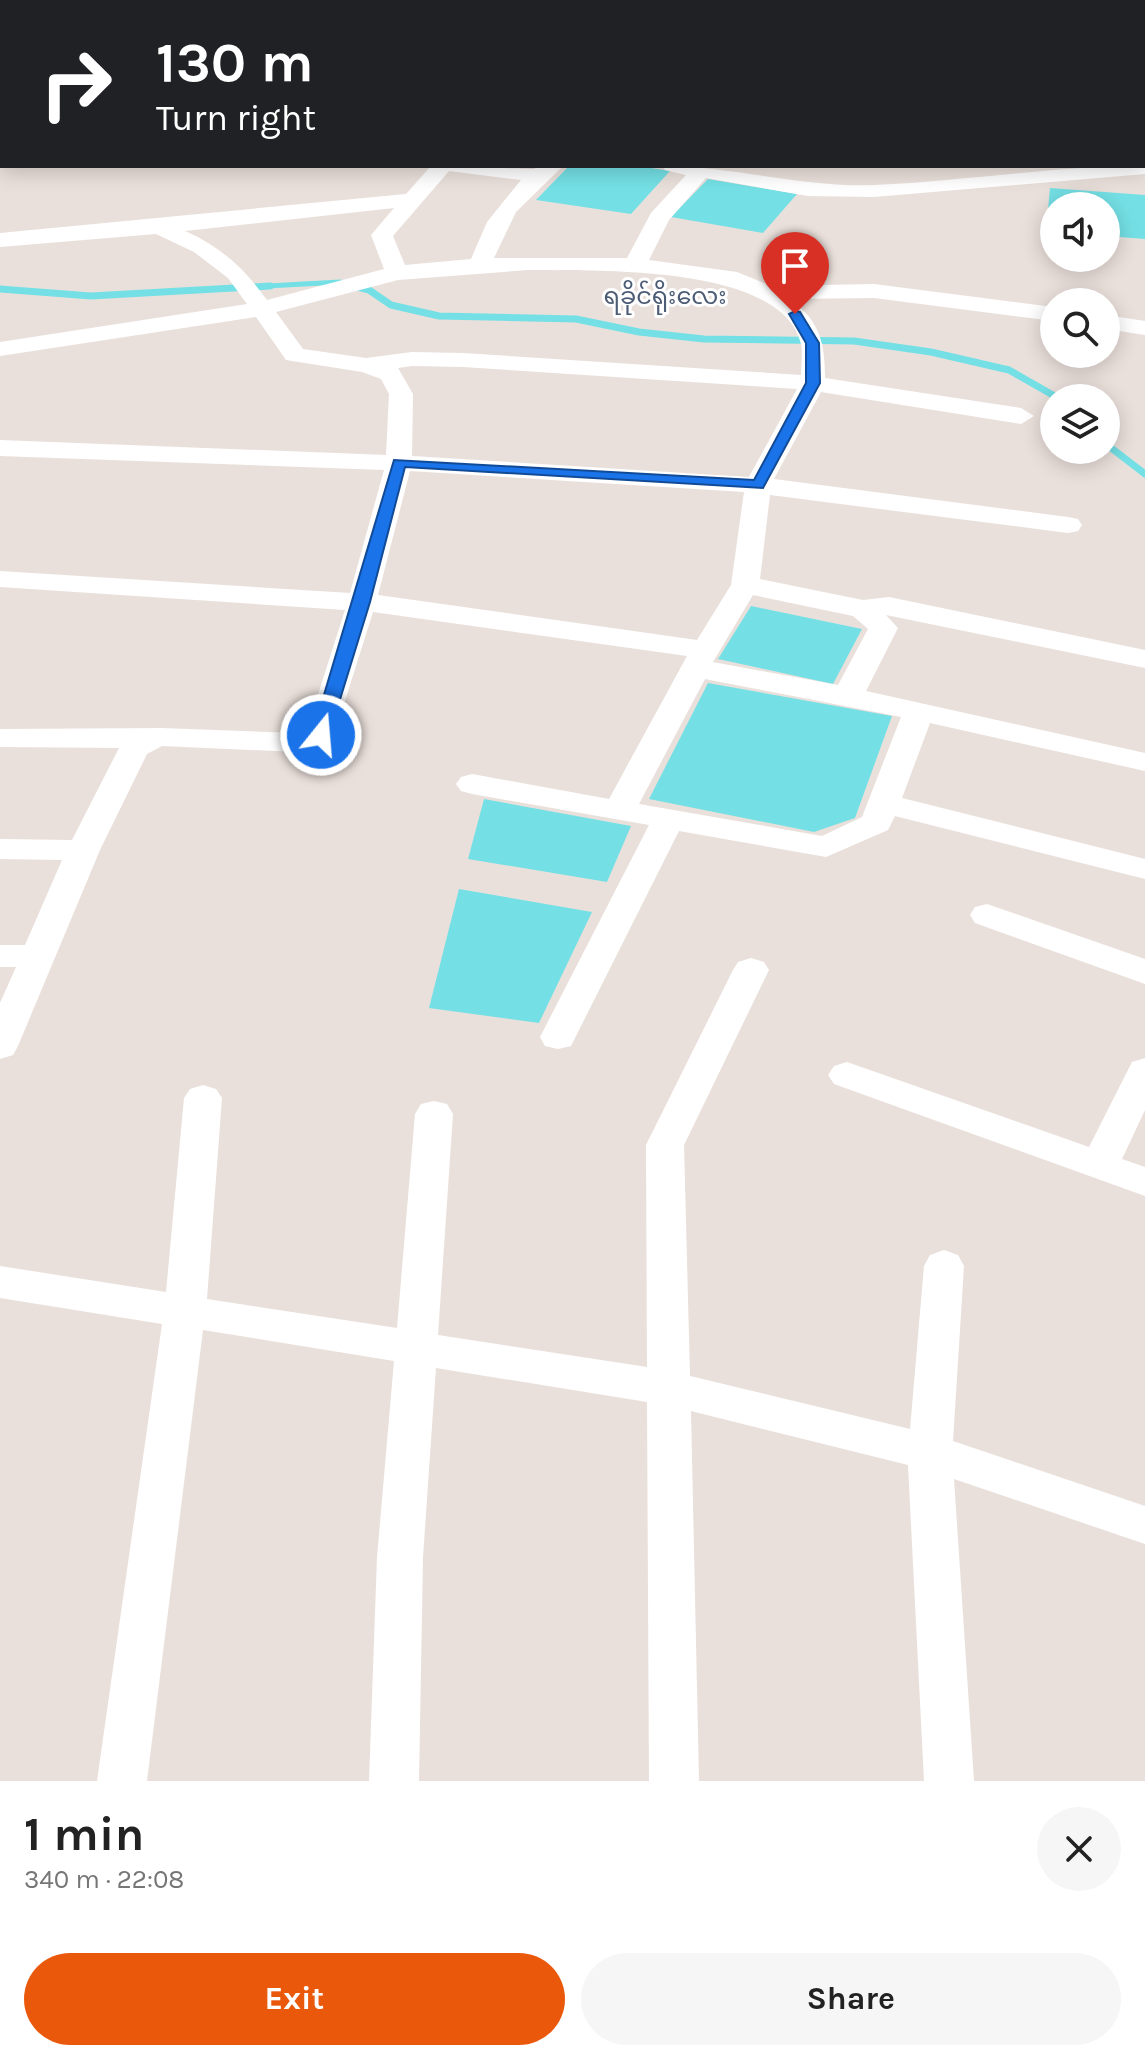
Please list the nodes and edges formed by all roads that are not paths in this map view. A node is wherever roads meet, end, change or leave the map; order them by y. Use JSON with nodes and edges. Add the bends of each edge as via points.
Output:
{"nodes":[{"id":1,"x":440,"y":168,"type":"edge"},
{"id":2,"x":491,"y":168,"type":"edge"},
{"id":3,"x":684,"y":168,"type":"edge"},
{"id":4,"x":1145,"y":168,"type":"edge"},
{"id":5,"x":730,"y":170,"type":"edge"},
{"id":6,"x":545,"y":171,"type":"edge"},
{"id":7,"x":701,"y":171,"type":"junction"},
{"id":8,"x":412,"y":200,"type":"junction"},
{"id":9,"x":159,"y":227,"type":"junction"},
{"id":10,"x":0,"y":240,"type":"edge"},
{"id":11,"x":635,"y":265,"type":"junction"},
{"id":12,"x":480,"y":266,"type":"junction"},
{"id":13,"x":397,"y":273,"type":"junction"},
{"id":14,"x":767,"y":293,"type":"junction"},
{"id":15,"x":261,"y":309,"type":"junction"},
{"id":16,"x":1040,"y":312,"type":"edge"},
{"id":17,"x":1120,"y":324,"type":"edge"},
{"id":18,"x":1145,"y":328,"type":"edge"},
{"id":19,"x":0,"y":349,"type":"edge"},
{"id":20,"x":366,"y":365,"type":"junction"},
{"id":21,"x":813,"y":383,"type":"junction"},
{"id":22,"x":1021,"y":416,"type":"dead end"},
{"id":23,"x":0,"y":448,"type":"edge"},
{"id":24,"x":399,"y":463,"type":"junction"},
{"id":25,"x":758,"y":485,"type":"junction"},
{"id":26,"x":1068,"y":525,"type":"dead end"},
{"id":27,"x":0,"y":579,"type":"edge"},
{"id":28,"x":745,"y":585,"type":"junction"},
{"id":29,"x":362,"y":602,"type":"junction"},
{"id":30,"x":863,"y":609,"type":"junction"},
{"id":31,"x":700,"y":659,"type":"junction"},
{"id":32,"x":1145,"y":659,"type":"edge"},
{"id":33,"x":848,"y":696,"type":"junction"},
{"id":34,"x":919,"y":711,"type":"junction"},
{"id":35,"x":0,"y":738,"type":"edge"},
{"id":36,"x":145,"y":739,"type":"junction"},
{"id":37,"x":1145,"y":762,"type":"edge"},
{"id":38,"x":472,"y":784,"type":"dead end"},
{"id":39,"x":883,"y":803,"type":"junction"},
{"id":40,"x":620,"y":809,"type":"junction"},
{"id":41,"x":669,"y":818,"type":"junction"},
{"id":42,"x":0,"y":849,"type":"edge"},
{"id":43,"x":83,"y":850,"type":"junction"},
{"id":44,"x":1145,"y":869,"type":"edge"},
{"id":45,"x":987,"y":915,"type":"dead end"},
{"id":46,"x":0,"y":956,"type":"edge"},
{"id":47,"x":37,"y":956,"type":"junction"},
{"id":48,"x":751,"y":970,"type":"dead end"},
{"id":49,"x":1145,"y":972,"type":"edge"},
{"id":50,"x":558,"y":1037,"type":"dead end"},
{"id":51,"x":0,"y":1046,"type":"edge"},
{"id":52,"x":1145,"y":1071,"type":"edge"},
{"id":53,"x":847,"y":1075,"type":"dead end"},
{"id":54,"x":203,"y":1098,"type":"dead end"},
{"id":55,"x":434,"y":1114,"type":"dead end"},
{"id":56,"x":1099,"y":1166,"type":"junction"},
{"id":57,"x":1145,"y":1182,"type":"edge"},
{"id":58,"x":944,"y":1266,"type":"dead end"},
{"id":59,"x":0,"y":1282,"type":"edge"},
{"id":60,"x":185,"y":1310,"type":"junction"},
{"id":61,"x":416,"y":1348,"type":"junction"},
{"id":62,"x":669,"y":1388,"type":"junction"},
{"id":63,"x":930,"y":1452,"type":"junction"},
{"id":64,"x":1145,"y":1525,"type":"edge"},
{"id":65,"x":122,"y":1781,"type":"edge"},
{"id":66,"x":394,"y":1781,"type":"edge"},
{"id":67,"x":674,"y":1781,"type":"edge"},
{"id":68,"x":949,"y":1781,"type":"edge"}],
"edges":[{"from":1,"to":8,"type":"street"},
{"from":2,"to":6,"type":"street"},
{"from":3,"to":7,"type":"street"},
{"from":4,"to":5,"type":"street","via":[[874,191],[808,190]]},
{"from":5,"to":7,"type":"street"},
{"from":6,"to":12,"type":"street","via":[[502,216]]},
{"from":7,"to":11,"type":"street","via":[[659,218]]},
{"from":8,"to":9,"type":"street"},
{"from":8,"to":13,"type":"street","via":[[382,235]]},
{"from":9,"to":10,"type":"street"},
{"from":9,"to":15,"type":"street","via":[[202,247],[236,273]]},
{"from":11,"to":12,"type":"street"},
{"from":11,"to":14,"type":"street","via":[[737,279]]},
{"from":12,"to":13,"type":"street"},
{"from":13,"to":15,"type":"street"},
{"from":14,"to":16,"type":"street","via":[[874,291]]},
{"from":14,"to":21,"type":"street","via":[[795,314],[813,343]]},
{"from":15,"to":19,"type":"street"},
{"from":15,"to":20,"type":"street","via":[[295,355]]},
{"from":17,"to":18,"type":"street"},
{"from":20,"to":21,"type":"street","via":[[463,360]]},
{"from":20,"to":24,"type":"street","via":[[391,374],[401,394]]},
{"from":21,"to":22,"type":"street"},
{"from":21,"to":25,"type":"street"},
{"from":23,"to":24,"type":"street"},
{"from":24,"to":25,"type":"street"},
{"from":24,"to":29,"type":"street"},
{"from":25,"to":26,"type":"street"},
{"from":25,"to":28,"type":"street"},
{"from":27,"to":29,"type":"street"},
{"from":28,"to":30,"type":"street"},
{"from":28,"to":31,"type":"street"},
{"from":29,"to":31,"type":"street","via":[[532,623]]},
{"from":29,"to":36,"type":"street","via":[[321,735],[298,743]]},
{"from":30,"to":32,"type":"street","via":[[889,606]]},
{"from":30,"to":33,"type":"street","via":[[883,628]]},
{"from":31,"to":33,"type":"street"},
{"from":31,"to":40,"type":"street"},
{"from":33,"to":34,"type":"street"},
{"from":34,"to":37,"type":"street"},
{"from":34,"to":39,"type":"street"},
{"from":35,"to":36,"type":"street"},
{"from":36,"to":43,"type":"street","via":[[133,750]]},
{"from":38,"to":40,"type":"street"},
{"from":39,"to":41,"type":"street","via":[[876,823],[826,847]]},
{"from":39,"to":44,"type":"street"},
{"from":40,"to":41,"type":"street"},
{"from":41,"to":50,"type":"street"},
{"from":42,"to":43,"type":"street"},
{"from":43,"to":47,"type":"street"},
{"from":45,"to":49,"type":"street"},
{"from":46,"to":47,"type":"street"},
{"from":47,"to":51,"type":"street"},
{"from":48,"to":62,"type":"street","via":[[665,1145]]},
{"from":52,"to":56,"type":"street"},
{"from":53,"to":56,"type":"street"},
{"from":54,"to":60,"type":"street"},
{"from":55,"to":61,"type":"street"},
{"from":56,"to":57,"type":"street"},
{"from":58,"to":63,"type":"street"},
{"from":59,"to":60,"type":"street"},
{"from":60,"to":61,"type":"street"},
{"from":60,"to":65,"type":"street"},
{"from":61,"to":62,"type":"street"},
{"from":61,"to":66,"type":"street","via":[[400,1557]]},
{"from":62,"to":63,"type":"street"},
{"from":62,"to":67,"type":"street"},
{"from":63,"to":64,"type":"street"},
{"from":63,"to":68,"type":"street"}]}
